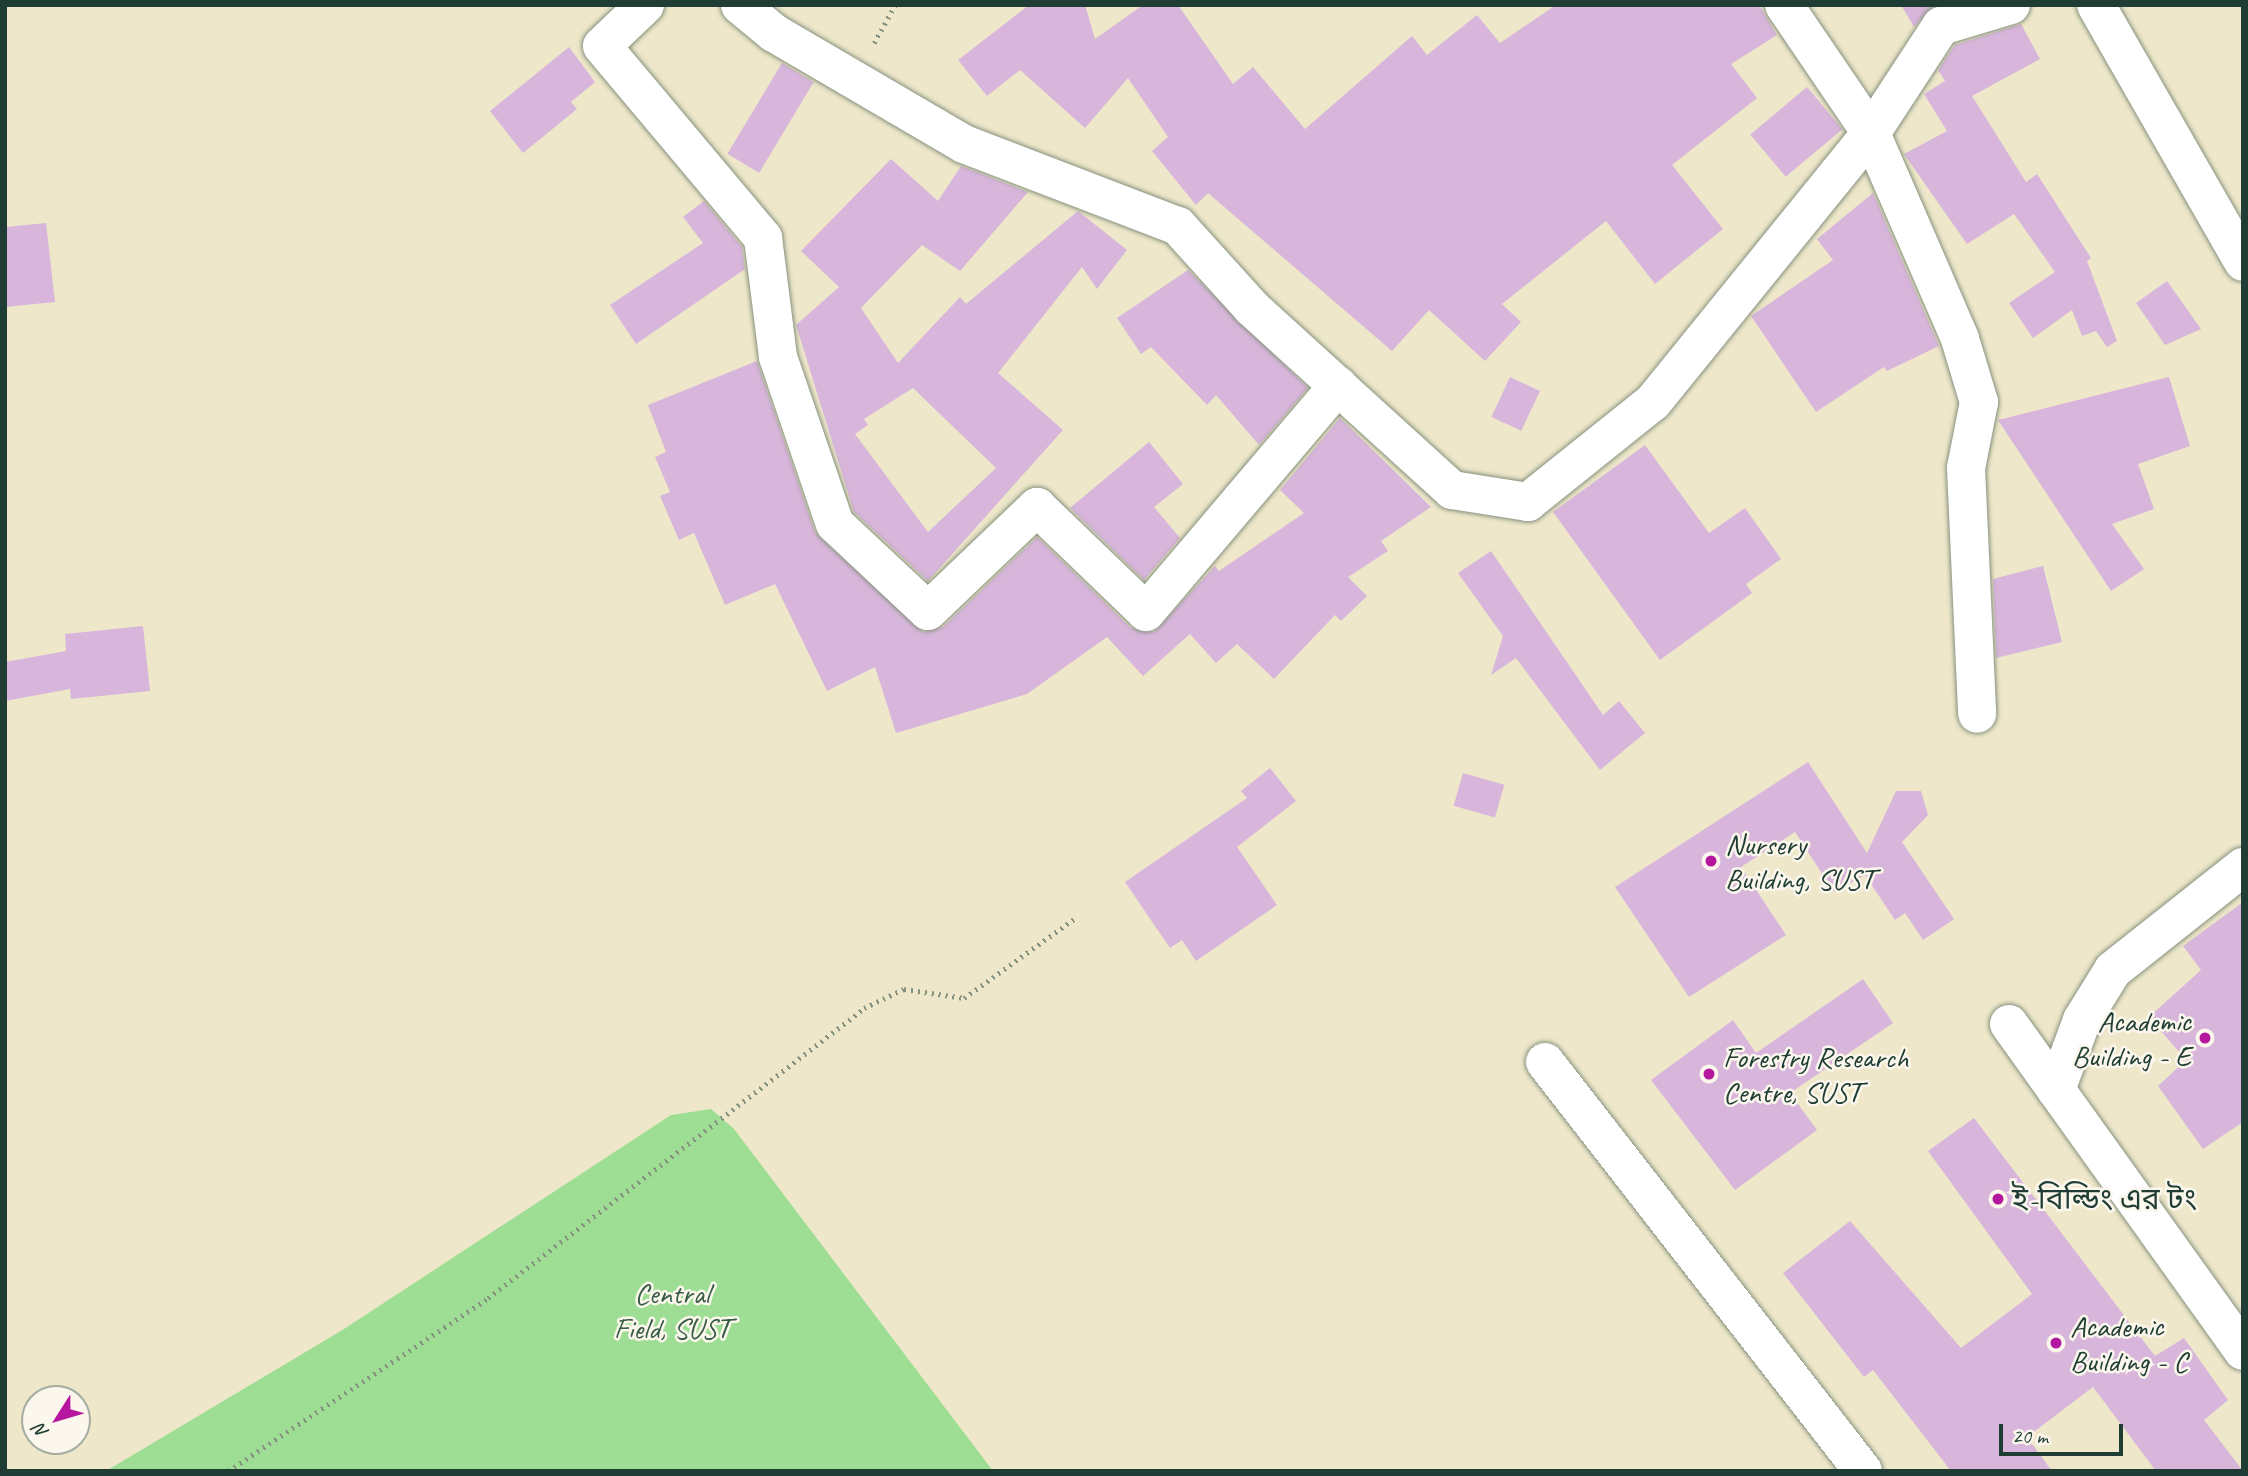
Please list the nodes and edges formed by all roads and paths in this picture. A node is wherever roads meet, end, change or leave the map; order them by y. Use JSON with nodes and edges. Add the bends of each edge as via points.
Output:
{"nodes":[{"id":1,"x":645,"y":5,"type":"edge"},
{"id":2,"x":740,"y":5,"type":"edge"},
{"id":3,"x":1784,"y":5,"type":"edge"},
{"id":4,"x":2011,"y":5,"type":"edge"},
{"id":5,"x":2096,"y":5,"type":"edge"},
{"id":6,"x":1871,"y":133,"type":"junction"},
{"id":7,"x":2243,"y":262,"type":"edge"},
{"id":8,"x":1338,"y":386,"type":"junction"},
{"id":9,"x":1977,"y":714,"type":"dead end"},
{"id":10,"x":2243,"y":867,"type":"edge"},
{"id":11,"x":1074,"y":919,"type":"dead end"},
{"id":12,"x":2009,"y":1024,"type":"dead end"},
{"id":13,"x":1545,"y":1062,"type":"dead end"},
{"id":14,"x":2056,"y":1090,"type":"junction"},
{"id":15,"x":2243,"y":1351,"type":"edge"},
{"id":16,"x":228,"y":1471,"type":"edge"},
{"id":17,"x":1863,"y":1471,"type":"edge"}],
"edges":[{"from":1,"to":8,"type":"street","via":[[602,47],[763,238],[778,357],[835,524],[928,611],[1037,506],[1146,612]]},
{"from":2,"to":8,"type":"street","via":[[774,33],[964,144],[1178,226],[1252,308]]},
{"from":3,"to":6,"type":"street"},
{"from":4,"to":6,"type":"street","via":[[1941,26]]},
{"from":5,"to":7,"type":"street"},
{"from":6,"to":8,"type":"street","via":[[1653,402],[1528,502],[1452,490]]},
{"from":6,"to":9,"type":"street","via":[[1959,339],[1979,402],[1966,468]]},
{"from":10,"to":14,"type":"street","via":[[2113,970],[2082,1020]]},
{"from":11,"to":16,"type":"path","via":[[964,998],[904,989],[864,1008],[488,1298]]},
{"from":12,"to":14,"type":"street"},
{"from":13,"to":17,"type":"street"},
{"from":14,"to":15,"type":"street"}]}
